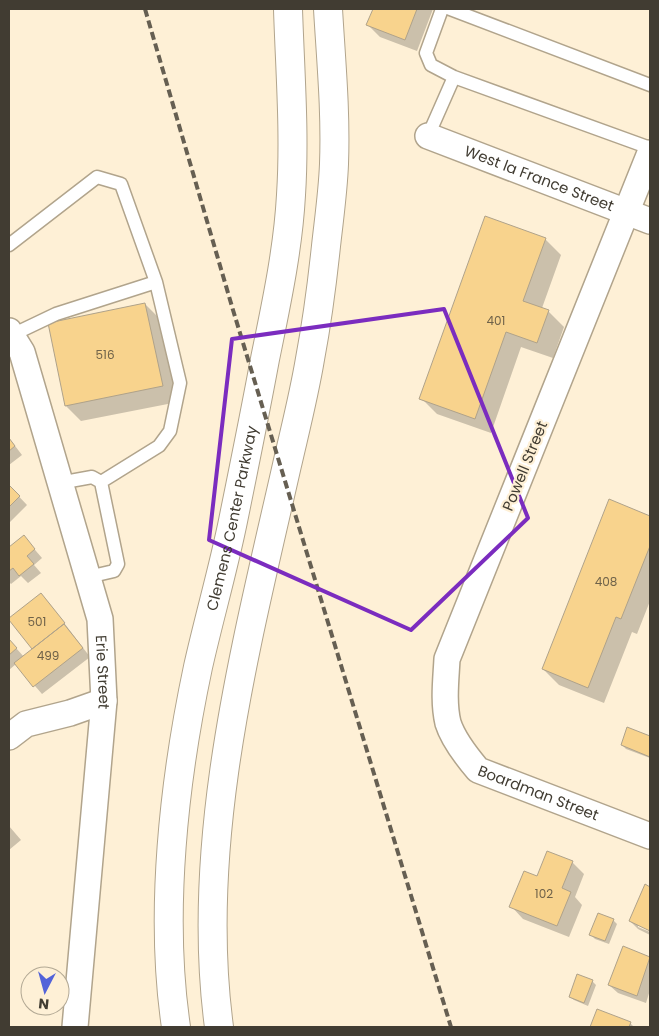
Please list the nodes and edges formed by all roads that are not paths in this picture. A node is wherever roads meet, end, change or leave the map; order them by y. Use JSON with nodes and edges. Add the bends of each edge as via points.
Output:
{"nodes":[{"id":1,"x":288,"y":9,"type":"edge"},
{"id":2,"x":328,"y":9,"type":"edge"},
{"id":3,"x":442,"y":9,"type":"edge"},
{"id":4,"x":450,"y":9,"type":"edge"},
{"id":5,"x":454,"y":77,"type":"junction"},
{"id":6,"x":650,"y":85,"type":"edge"},
{"id":7,"x":428,"y":136,"type":"joint"},
{"id":8,"x":650,"y":148,"type":"edge"},
{"id":9,"x":650,"y":153,"type":"edge"},
{"id":10,"x":639,"y":217,"type":"edge"},
{"id":11,"x":9,"y":245,"type":"edge"},
{"id":12,"x":156,"y":282,"type":"junction"},
{"id":13,"x":10,"y":333,"type":"edge"},
{"id":14,"x":101,"y":482,"type":"junction"},
{"id":15,"x":59,"y":483,"type":"junction"},
{"id":16,"x":88,"y":577,"type":"junction"},
{"id":17,"x":104,"y":701,"type":"junction"},
{"id":18,"x":448,"y":723,"type":"joint"},
{"id":19,"x":9,"y":737,"type":"edge"},
{"id":20,"x":650,"y":836,"type":"edge"},
{"id":21,"x":75,"y":1027,"type":"edge"},
{"id":22,"x":176,"y":1027,"type":"edge"},
{"id":23,"x":219,"y":1027,"type":"edge"}],
"edges":[{"from":1,"to":22,"type":"main road","name":"Clemens Center Parkway","via":[[291,196],[284,257],[233,524],[198,669],[171,842],[169,935]]},
{"from":2,"to":23,"type":"main road","via":[[334,114],[330,214],[310,358],[245,653],[220,804],[212,879],[215,997]]},
{"from":3,"to":5,"type":"lane","via":[[426,53],[431,65]]},
{"from":4,"to":6,"type":"lane"},
{"from":5,"to":7,"type":"lane"},
{"from":5,"to":8,"type":"lane"},
{"from":7,"to":10,"type":"street","name":"West la France Street"},
{"from":9,"to":10,"type":"street","name":"Powell Street"},
{"from":10,"to":18,"type":"street","name":"Powell Street","via":[[447,659]]},
{"from":11,"to":12,"type":"lane","via":[[96,177],[121,184]]},
{"from":12,"to":13,"type":"lane","via":[[56,314]]},
{"from":12,"to":14,"type":"lane","via":[[180,383],[170,431],[159,446]]},
{"from":13,"to":15,"type":"street","name":"Erie Street","via":[[22,352]]},
{"from":14,"to":15,"type":"lane","via":[[92,477]]},
{"from":14,"to":16,"type":"lane","via":[[118,564],[114,571]]},
{"from":15,"to":16,"type":"street","name":"Erie Street"},
{"from":16,"to":17,"type":"street","name":"Erie Street","via":[[100,619]]},
{"from":17,"to":19,"type":"street","via":[[26,724]]},
{"from":17,"to":21,"type":"street","name":"Erie Street"},
{"from":18,"to":20,"type":"street","name":"Boardman Street","via":[[478,770]]}]}
